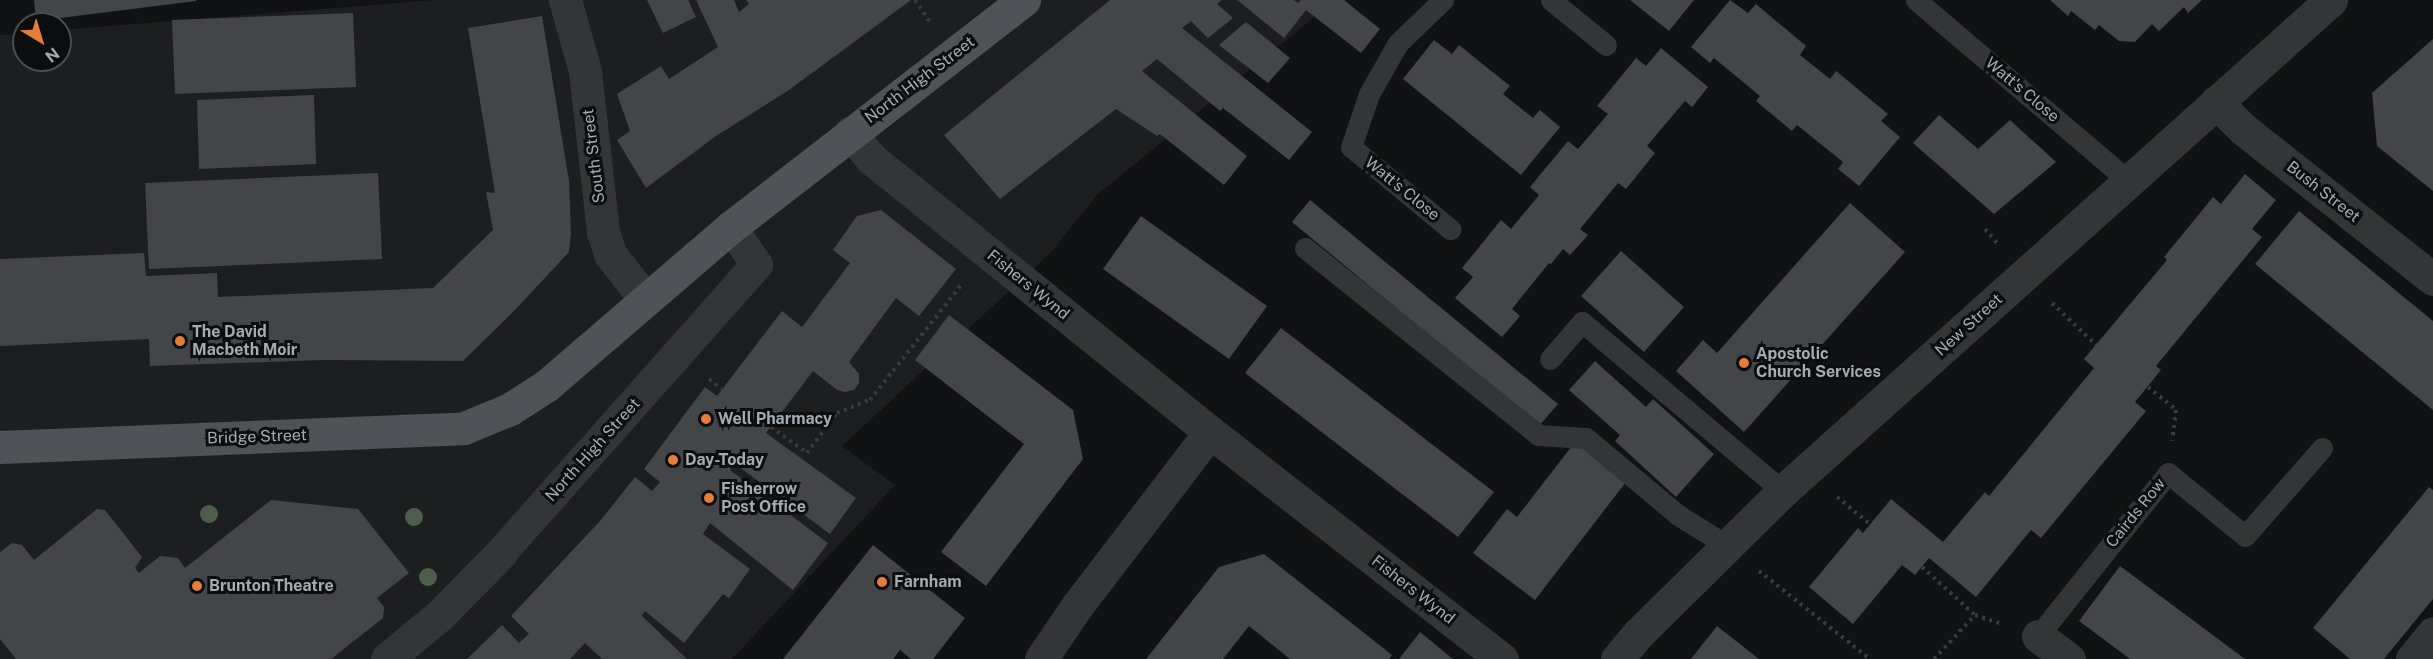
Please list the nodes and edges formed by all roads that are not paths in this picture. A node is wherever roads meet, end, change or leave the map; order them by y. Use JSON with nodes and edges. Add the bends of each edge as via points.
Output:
{"nodes":[{"id":1,"x":565,"y":0,"type":"edge"},
{"id":2,"x":1024,"y":0,"type":"edge"},
{"id":3,"x":1443,"y":0,"type":"edge"},
{"id":4,"x":1551,"y":0,"type":"edge"},
{"id":5,"x":1916,"y":0,"type":"edge"},
{"id":6,"x":2331,"y":0,"type":"edge"},
{"id":7,"x":1606,"y":45,"type":"dead end"},
{"id":8,"x":2216,"y":102,"type":"junction"},
{"id":9,"x":850,"y":133,"type":"junction"},
{"id":10,"x":2128,"y":181,"type":"junction"},
{"id":11,"x":731,"y":226,"type":"junction"},
{"id":12,"x":1450,"y":229,"type":"dead end"},
{"id":13,"x":1305,"y":248,"type":"dead end"},
{"id":14,"x":2433,"y":279,"type":"edge"},
{"id":15,"x":646,"y":300,"type":"junction"},
{"id":16,"x":1550,"y":360,"type":"dead end"},
{"id":17,"x":510,"y":409,"type":"joint"},
{"id":18,"x":1210,"y":432,"type":"junction"},
{"id":19,"x":0,"y":447,"type":"edge"},
{"id":20,"x":2322,"y":448,"type":"dead end"},
{"id":21,"x":1783,"y":491,"type":"junction"},
{"id":22,"x":1728,"y":546,"type":"junction"},
{"id":23,"x":502,"y":552,"type":"joint"},
{"id":24,"x":2433,"y":633,"type":"edge"},
{"id":25,"x":2038,"y":636,"type":"joint"},
{"id":26,"x":387,"y":659,"type":"edge"},
{"id":27,"x":1041,"y":659,"type":"edge"},
{"id":28,"x":1502,"y":659,"type":"edge"},
{"id":29,"x":1617,"y":659,"type":"edge"},
{"id":30,"x":2069,"y":659,"type":"edge"},
{"id":31,"x":2412,"y":659,"type":"edge"}],
"edges":[{"from":1,"to":15,"type":"street","name":"South Street","via":[[585,71],[603,232],[610,254]]},
{"from":2,"to":9,"type":"main road","name":"North High Street"},
{"from":3,"to":12,"type":"lane","name":"Watt's Close","via":[[1398,43],[1369,94],[1351,147]]},
{"from":4,"to":7,"type":"lane"},
{"from":5,"to":10,"type":"lane","name":"Watt's Close"},
{"from":6,"to":8,"type":"street","name":"New Street"},
{"from":8,"to":10,"type":"street","name":"New Street"},
{"from":8,"to":14,"type":"street","name":"Bush Street","via":[[2243,129]]},
{"from":9,"to":11,"type":"main road","name":"North High Street"},
{"from":9,"to":18,"type":"street","name":"Fishers Wynd","via":[[873,160]]},
{"from":10,"to":21,"type":"street","name":"New Street"},
{"from":11,"to":15,"type":"main road","name":"North High Street"},
{"from":11,"to":23,"type":"street","name":"North High Street","via":[[757,266]]},
{"from":13,"to":22,"type":"lane","via":[[1538,435],[1586,438],[1678,515]]},
{"from":15,"to":17,"type":"main road","name":"North High Street","via":[[546,386]]},
{"from":16,"to":21,"type":"lane","via":[[1582,322]]},
{"from":17,"to":19,"type":"main road","name":"Bridge Street","via":[[464,428]]},
{"from":18,"to":27,"type":"street"},
{"from":18,"to":28,"type":"street","name":"Fishers Wynd"},
{"from":20,"to":25,"type":"lane","name":"Cairds Row","via":[[2246,536],[2168,473]]},
{"from":21,"to":22,"type":"street","name":"New Street"},
{"from":22,"to":29,"type":"street","name":"New Street"},
{"from":23,"to":26,"type":"street","name":"North High Street","via":[[440,615]]},
{"from":24,"to":31,"type":"street"},
{"from":25,"to":30,"type":"street"}]}
